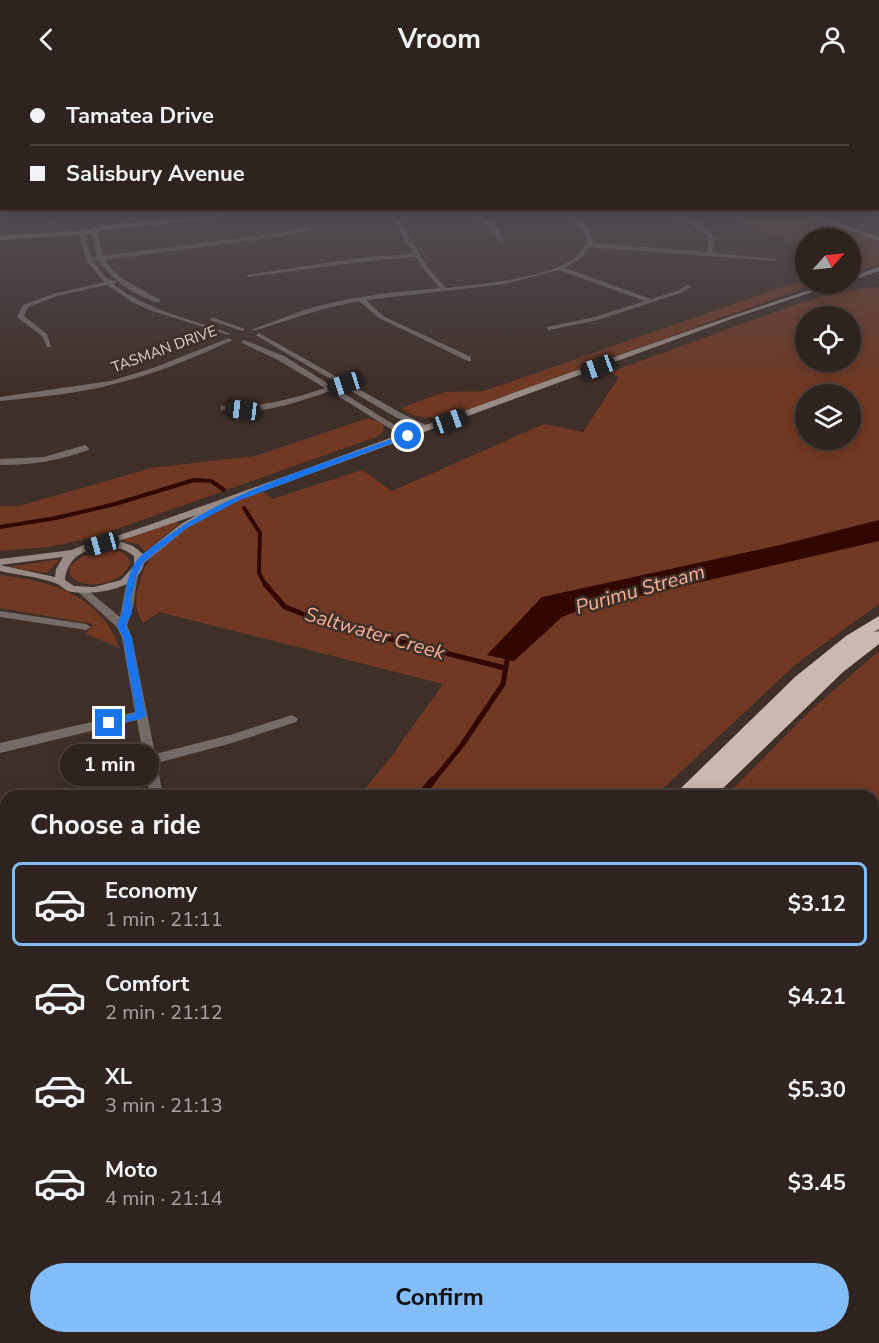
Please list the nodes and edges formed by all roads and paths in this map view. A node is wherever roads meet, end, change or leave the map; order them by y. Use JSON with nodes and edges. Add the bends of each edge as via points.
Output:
{"nodes":[{"id":1,"x":96,"y":269,"type":"edge"},
{"id":2,"x":111,"y":269,"type":"edge"},
{"id":3,"x":293,"y":269,"type":"edge"},
{"id":4,"x":428,"y":269,"type":"edge"},
{"id":5,"x":556,"y":269,"type":"edge"},
{"id":6,"x":563,"y":269,"type":"edge"},
{"id":7,"x":879,"y":269,"type":"edge"},
{"id":8,"x":249,"y":275,"type":"dead end"},
{"id":9,"x":861,"y":275,"type":"edge"},
{"id":10,"x":879,"y":275,"type":"edge"},
{"id":11,"x":861,"y":277,"type":"edge"},
{"id":12,"x":121,"y":281,"type":"junction"},
{"id":13,"x":107,"y":284,"type":"junction"},
{"id":14,"x":689,"y":286,"type":"dead end"},
{"id":15,"x":444,"y":289,"type":"junction"},
{"id":16,"x":803,"y":294,"type":"edge"},
{"id":17,"x":362,"y":299,"type":"junction"},
{"id":18,"x":652,"y":301,"type":"junction"},
{"id":19,"x":161,"y":302,"type":"dead end"},
{"id":20,"x":207,"y":318,"type":"dead end"},
{"id":21,"x":549,"y":328,"type":"dead end"},
{"id":22,"x":242,"y":329,"type":"junction"},
{"id":23,"x":257,"y":333,"type":"junction"},
{"id":24,"x":228,"y":337,"type":"junction"},
{"id":25,"x":244,"y":342,"type":"junction"},
{"id":26,"x":49,"y":346,"type":"dead end"},
{"id":27,"x":468,"y":359,"type":"dead end"},
{"id":28,"x":345,"y":384,"type":"junction"},
{"id":29,"x":332,"y":388,"type":"junction"},
{"id":30,"x":0,"y":399,"type":"edge"},
{"id":31,"x":224,"y":408,"type":"dead end"},
{"id":32,"x":428,"y":428,"type":"junction"},
{"id":33,"x":408,"y":436,"type":"junction"},
{"id":34,"x":85,"y":448,"type":"dead end"},
{"id":35,"x":0,"y":462,"type":"edge"},
{"id":36,"x":237,"y":498,"type":"junction"},
{"id":37,"x":102,"y":544,"type":"junction"},
{"id":38,"x":74,"y":553,"type":"junction"},
{"id":39,"x":140,"y":561,"type":"junction"},
{"id":40,"x":0,"y":562,"type":"edge"},
{"id":41,"x":0,"y":568,"type":"edge"},
{"id":42,"x":133,"y":575,"type":"junction"},
{"id":43,"x":60,"y":581,"type":"junction"},
{"id":44,"x":81,"y":590,"type":"junction"},
{"id":45,"x":0,"y":614,"type":"edge"},
{"id":46,"x":879,"y":621,"type":"edge"},
{"id":47,"x":122,"y":625,"type":"junction"},
{"id":48,"x":86,"y":627,"type":"dead end"},
{"id":49,"x":879,"y":636,"type":"edge"},
{"id":50,"x":141,"y":716,"type":"junction"},
{"id":51,"x":292,"y":719,"type":"dead end"},
{"id":52,"x":0,"y":748,"type":"edge"},
{"id":53,"x":150,"y":760,"type":"junction"},
{"id":54,"x":155,"y":790,"type":"edge"},
{"id":55,"x":691,"y":790,"type":"edge"},
{"id":56,"x":709,"y":790,"type":"edge"}],
"edges":[{"from":1,"to":13,"type":"street"},
{"from":2,"to":12,"type":"street"},
{"from":3,"to":8,"type":"street"},
{"from":4,"to":15,"type":"street"},
{"from":5,"to":15,"type":"street","via":[[507,282]]},
{"from":6,"to":18,"type":"street"},
{"from":7,"to":9,"type":"main road"},
{"from":10,"to":11,"type":"main road"},
{"from":12,"to":13,"type":"street"},
{"from":12,"to":19,"type":"street"},
{"from":13,"to":24,"type":"street","via":[[153,308]]},
{"from":13,"to":26,"type":"street","via":[[55,294],[21,310],[20,317],[45,335]]},
{"from":14,"to":18,"type":"street"},
{"from":15,"to":17,"type":"street"},
{"from":16,"to":32,"type":"main road"},
{"from":17,"to":23,"type":"street","via":[[310,310]]},
{"from":17,"to":27,"type":"street","via":[[381,317]]},
{"from":18,"to":21,"type":"street","via":[[596,319]]},
{"from":20,"to":22,"type":"street"},
{"from":22,"to":23,"type":"street"},
{"from":22,"to":24,"type":"street","name":"TASMAN DRIVE"},
{"from":23,"to":25,"type":"street"},
{"from":23,"to":28,"type":"street"},
{"from":24,"to":25,"type":"street"},
{"from":24,"to":30,"type":"street","name":"TASMAN DRIVE","via":[[153,370],[113,382]]},
{"from":25,"to":29,"type":"street"},
{"from":28,"to":29,"type":"street"},
{"from":28,"to":32,"type":"street"},
{"from":29,"to":31,"type":"street","via":[[266,409]]},
{"from":29,"to":33,"type":"street"},
{"from":32,"to":33,"type":"main road"},
{"from":33,"to":36,"type":"main road"},
{"from":34,"to":35,"type":"street","via":[[42,462]]},
{"from":36,"to":37,"type":"main road"},
{"from":36,"to":39,"type":"main road","via":[[184,526]]},
{"from":37,"to":38,"type":"main road"},
{"from":37,"to":39,"type":"main road","via":[[127,546],[135,550]]},
{"from":38,"to":40,"type":"main road"},
{"from":38,"to":43,"type":"main road","via":[[61,566]]},
{"from":39,"to":42,"type":"main road"},
{"from":41,"to":43,"type":"main road"},
{"from":42,"to":44,"type":"main road","via":[[105,589]]},
{"from":42,"to":47,"type":"street","via":[[128,613]]},
{"from":43,"to":44,"type":"main road","via":[[71,589]]},
{"from":44,"to":47,"type":"street"},
{"from":45,"to":48,"type":"street"},
{"from":46,"to":55,"type":"highway","via":[[808,677]]},
{"from":47,"to":50,"type":"street"},
{"from":49,"to":56,"type":"highway","via":[[837,668]]},
{"from":50,"to":52,"type":"street"},
{"from":50,"to":53,"type":"street"},
{"from":51,"to":53,"type":"street"},
{"from":53,"to":54,"type":"street"}]}
